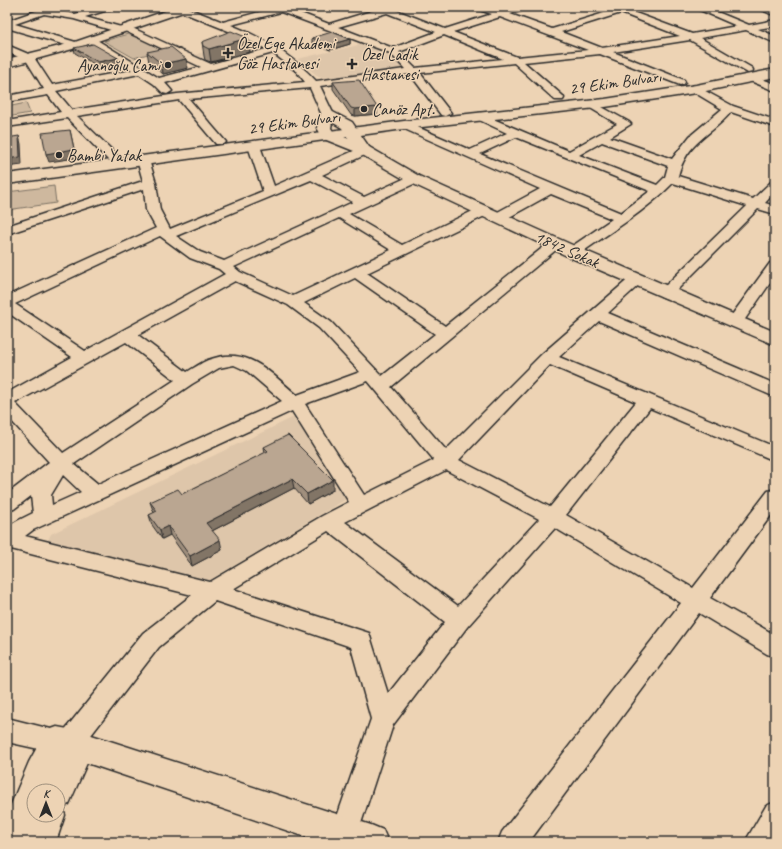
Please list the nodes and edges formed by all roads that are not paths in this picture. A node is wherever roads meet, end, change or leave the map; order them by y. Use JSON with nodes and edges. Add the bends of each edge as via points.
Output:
{"nodes":[{"id":1,"x":55,"y":7,"type":"edge"},
{"id":2,"x":108,"y":7,"type":"edge"},
{"id":3,"x":279,"y":7,"type":"edge"},
{"id":4,"x":398,"y":7,"type":"edge"},
{"id":5,"x":479,"y":7,"type":"edge"},
{"id":6,"x":524,"y":7,"type":"edge"},
{"id":7,"x":633,"y":7,"type":"edge"},
{"id":8,"x":697,"y":7,"type":"edge"},
{"id":9,"x":760,"y":7,"type":"edge"},
{"id":10,"x":183,"y":8,"type":"edge"},
{"id":11,"x":384,"y":8,"type":"edge"},
{"id":12,"x":44,"y":11,"type":"junction"},
{"id":13,"x":623,"y":11,"type":"junction"},
{"id":14,"x":775,"y":12,"type":"edge"},
{"id":15,"x":500,"y":14,"type":"junction"},
{"id":16,"x":75,"y":17,"type":"junction"},
{"id":17,"x":775,"y":23,"type":"edge"},
{"id":18,"x":7,"y":24,"type":"edge"},
{"id":19,"x":222,"y":25,"type":"junction"},
{"id":20,"x":327,"y":27,"type":"junction"},
{"id":21,"x":750,"y":28,"type":"junction"},
{"id":22,"x":123,"y":29,"type":"junction"},
{"id":23,"x":444,"y":32,"type":"junction"},
{"id":24,"x":552,"y":32,"type":"junction"},
{"id":25,"x":692,"y":37,"type":"junction"},
{"id":26,"x":92,"y":40,"type":"junction"},
{"id":27,"x":775,"y":40,"type":"edge"},
{"id":28,"x":76,"y":45,"type":"junction"},
{"id":29,"x":7,"y":48,"type":"edge"},
{"id":30,"x":274,"y":50,"type":"junction"},
{"id":31,"x":393,"y":51,"type":"junction"},
{"id":32,"x":603,"y":51,"type":"junction"},
{"id":33,"x":30,"y":58,"type":"junction"},
{"id":34,"x":516,"y":60,"type":"junction"},
{"id":35,"x":7,"y":64,"type":"edge"},
{"id":36,"x":775,"y":65,"type":"edge"},
{"id":37,"x":210,"y":67,"type":"junction"},
{"id":38,"x":140,"y":71,"type":"junction"},
{"id":39,"x":413,"y":71,"type":"junction"},
{"id":40,"x":775,"y":73,"type":"edge"},
{"id":41,"x":750,"y":74,"type":"junction"},
{"id":42,"x":158,"y":82,"type":"junction"},
{"id":43,"x":680,"y":82,"type":"junction"},
{"id":44,"x":314,"y":84,"type":"junction"},
{"id":45,"x":775,"y":88,"type":"edge"},
{"id":46,"x":696,"y":89,"type":"junction"},
{"id":47,"x":50,"y":90,"type":"junction"},
{"id":48,"x":180,"y":97,"type":"junction"},
{"id":49,"x":559,"y":98,"type":"junction"},
{"id":50,"x":7,"y":99,"type":"edge"},
{"id":51,"x":591,"y":104,"type":"junction"},
{"id":52,"x":729,"y":108,"type":"junction"},
{"id":53,"x":68,"y":113,"type":"junction"},
{"id":54,"x":327,"y":113,"type":"junction"},
{"id":55,"x":445,"y":113,"type":"junction"},
{"id":56,"x":479,"y":116,"type":"junction"},
{"id":57,"x":7,"y":124,"type":"edge"},
{"id":58,"x":775,"y":124,"type":"edge"},
{"id":59,"x":404,"y":125,"type":"junction"},
{"id":60,"x":350,"y":128,"type":"junction"},
{"id":61,"x":327,"y":132,"type":"junction"},
{"id":62,"x":516,"y":133,"type":"junction"},
{"id":63,"x":602,"y":138,"type":"junction"},
{"id":64,"x":220,"y":142,"type":"junction"},
{"id":65,"x":254,"y":146,"type":"junction"},
{"id":66,"x":365,"y":150,"type":"junction"},
{"id":67,"x":470,"y":154,"type":"junction"},
{"id":68,"x":570,"y":155,"type":"junction"},
{"id":69,"x":112,"y":156,"type":"junction"},
{"id":70,"x":143,"y":160,"type":"junction"},
{"id":71,"x":674,"y":164,"type":"junction"},
{"id":72,"x":7,"y":170,"type":"edge"},
{"id":73,"x":312,"y":175,"type":"junction"},
{"id":74,"x":671,"y":178,"type":"junction"},
{"id":75,"x":7,"y":179,"type":"edge"},
{"id":76,"x":414,"y":179,"type":"junction"},
{"id":77,"x":150,"y":183,"type":"junction"},
{"id":78,"x":775,"y":185,"type":"edge"},
{"id":79,"x":550,"y":189,"type":"junction"},
{"id":80,"x":659,"y":190,"type":"junction"},
{"id":81,"x":270,"y":192,"type":"junction"},
{"id":82,"x":363,"y":202,"type":"junction"},
{"id":83,"x":756,"y":204,"type":"junction"},
{"id":84,"x":775,"y":210,"type":"edge"},
{"id":85,"x":340,"y":213,"type":"junction"},
{"id":86,"x":491,"y":214,"type":"junction"},
{"id":87,"x":622,"y":218,"type":"junction"},
{"id":88,"x":7,"y":230,"type":"edge"},
{"id":89,"x":164,"y":232,"type":"junction"},
{"id":90,"x":556,"y":244,"type":"junction"},
{"id":91,"x":401,"y":250,"type":"junction"},
{"id":92,"x":573,"y":252,"type":"junction"},
{"id":93,"x":775,"y":266,"type":"edge"},
{"id":94,"x":230,"y":270,"type":"junction"},
{"id":95,"x":356,"y":272,"type":"junction"},
{"id":96,"x":637,"y":279,"type":"junction"},
{"id":97,"x":7,"y":284,"type":"edge"},
{"id":98,"x":666,"y":292,"type":"junction"},
{"id":99,"x":10,"y":302,"type":"edge"},
{"id":100,"x":293,"y":302,"type":"junction"},
{"id":101,"x":597,"y":314,"type":"junction"},
{"id":102,"x":735,"y":322,"type":"junction"},
{"id":103,"x":445,"y":333,"type":"junction"},
{"id":104,"x":126,"y":334,"type":"junction"},
{"id":105,"x":775,"y":339,"type":"edge"},
{"id":106,"x":83,"y":357,"type":"junction"},
{"id":107,"x":548,"y":358,"type":"junction"},
{"id":108,"x":186,"y":380,"type":"junction"},
{"id":109,"x":375,"y":380,"type":"junction"},
{"id":110,"x":775,"y":391,"type":"edge"},
{"id":111,"x":7,"y":400,"type":"edge"},
{"id":112,"x":646,"y":400,"type":"junction"},
{"id":113,"x":295,"y":402,"type":"junction"},
{"id":114,"x":7,"y":405,"type":"edge"},
{"id":115,"x":775,"y":454,"type":"edge"},
{"id":116,"x":446,"y":462,"type":"junction"},
{"id":117,"x":61,"y":463,"type":"junction"},
{"id":118,"x":95,"y":492,"type":"junction"},
{"id":119,"x":775,"y":496,"type":"edge"},
{"id":120,"x":7,"y":504,"type":"edge"},
{"id":121,"x":360,"y":504,"type":"junction"},
{"id":122,"x":43,"y":517,"type":"junction"},
{"id":123,"x":553,"y":517,"type":"junction"},
{"id":124,"x":329,"y":521,"type":"junction"},
{"id":125,"x":7,"y":539,"type":"edge"},
{"id":126,"x":212,"y":591,"type":"junction"},
{"id":127,"x":696,"y":600,"type":"junction"},
{"id":128,"x":459,"y":620,"type":"junction"},
{"id":129,"x":775,"y":647,"type":"edge"},
{"id":130,"x":383,"y":719,"type":"junction"},
{"id":131,"x":7,"y":730,"type":"edge"},
{"id":132,"x":68,"y":744,"type":"junction"},
{"id":133,"x":60,"y":783,"type":"edge"},
{"id":134,"x":775,"y":815,"type":"edge"},
{"id":135,"x":47,"y":823,"type":"edge"},
{"id":136,"x":358,"y":838,"type":"edge"},
{"id":137,"x":12,"y":842,"type":"edge"},
{"id":138,"x":39,"y":842,"type":"edge"},
{"id":139,"x":512,"y":842,"type":"edge"},
{"id":140,"x":759,"y":842,"type":"edge"}],
"edges":[{"from":1,"to":12,"type":"street"},
{"from":2,"to":16,"type":"street"},
{"from":3,"to":19,"type":"street"},
{"from":3,"to":20,"type":"street"},
{"from":4,"to":11,"type":"street"},
{"from":5,"to":15,"type":"street"},
{"from":6,"to":15,"type":"street"},
{"from":7,"to":13,"type":"street"},
{"from":8,"to":21,"type":"street"},
{"from":9,"to":14,"type":"street"},
{"from":10,"to":19,"type":"street"},
{"from":10,"to":22,"type":"main road"},
{"from":11,"to":20,"type":"street"},
{"from":11,"to":23,"type":"street"},
{"from":12,"to":16,"type":"street"},
{"from":12,"to":18,"type":"street"},
{"from":13,"to":24,"type":"street"},
{"from":13,"to":25,"type":"street"},
{"from":15,"to":23,"type":"street"},
{"from":15,"to":24,"type":"street"},
{"from":16,"to":22,"type":"street"},
{"from":17,"to":21,"type":"street"},
{"from":18,"to":28,"type":"street"},
{"from":19,"to":30,"type":"street"},
{"from":20,"to":31,"type":"street"},
{"from":21,"to":25,"type":"street"},
{"from":21,"to":27,"type":"street"},
{"from":22,"to":26,"type":"main road"},
{"from":22,"to":37,"type":"street"},
{"from":23,"to":31,"type":"street"},
{"from":23,"to":34,"type":"street"},
{"from":24,"to":32,"type":"street"},
{"from":25,"to":32,"type":"street"},
{"from":25,"to":41,"type":"street"},
{"from":26,"to":28,"type":"main road"},
{"from":26,"to":38,"type":"street"},
{"from":28,"to":33,"type":"main road"},
{"from":29,"to":33,"type":"street"},
{"from":30,"to":37,"type":"street"},
{"from":30,"to":44,"type":"street","via":[[303,72]]},
{"from":31,"to":39,"type":"street"},
{"from":32,"to":34,"type":"street"},
{"from":32,"to":43,"type":"street"},
{"from":33,"to":35,"type":"main road"},
{"from":33,"to":47,"type":"street"},
{"from":34,"to":39,"type":"street"},
{"from":34,"to":49,"type":"street"},
{"from":36,"to":41,"type":"main road","name":"29 Ekim Bulvarı"},
{"from":37,"to":42,"type":"street"},
{"from":38,"to":42,"type":"street"},
{"from":38,"to":47,"type":"street"},
{"from":39,"to":44,"type":"street"},
{"from":39,"to":55,"type":"street"},
{"from":40,"to":41,"type":"main road","name":"29 Ekim Bulvarı"},
{"from":41,"to":43,"type":"main road","name":"29 Ekim Bulvarı"},
{"from":41,"to":45,"type":"street"},
{"from":41,"to":46,"type":"main road","name":"29 Ekim Bulvarı"},
{"from":42,"to":48,"type":"street"},
{"from":43,"to":49,"type":"main road","name":"29 Ekim Bulvarı"},
{"from":44,"to":48,"type":"street"},
{"from":44,"to":54,"type":"street"},
{"from":46,"to":51,"type":"main road","name":"29 Ekim Bulvarı"},
{"from":46,"to":52,"type":"street"},
{"from":47,"to":50,"type":"street"},
{"from":47,"to":53,"type":"street"},
{"from":48,"to":53,"type":"street"},
{"from":48,"to":64,"type":"street"},
{"from":49,"to":55,"type":"main road","name":"29 Ekim Bulvarı"},
{"from":51,"to":56,"type":"main road","name":"29 Ekim Bulvarı"},
{"from":51,"to":63,"type":"street","via":[[625,124]]},
{"from":52,"to":58,"type":"street"},
{"from":52,"to":71,"type":"street","via":[[694,138]]},
{"from":53,"to":57,"type":"street"},
{"from":53,"to":69,"type":"street"},
{"from":54,"to":60,"type":"main road"},
{"from":54,"to":61,"type":"main road"},
{"from":55,"to":60,"type":"main road","name":"29 Ekim Bulvarı"},
{"from":56,"to":59,"type":"main road","name":"29 Ekim Bulvarı"},
{"from":56,"to":62,"type":"street"},
{"from":59,"to":60,"type":"main road","name":"29 Ekim Bulvarı"},
{"from":59,"to":67,"type":"street"},
{"from":60,"to":61,"type":"main road","name":"29 Ekim Bulvarı"},
{"from":60,"to":66,"type":"main road"},
{"from":61,"to":64,"type":"main road","name":"29 Ekim Bulvarı"},
{"from":61,"to":65,"type":"main road","name":"29 Ekim Bulvarı"},
{"from":61,"to":66,"type":"main road","name":"1842 Sokak"},
{"from":62,"to":67,"type":"street"},
{"from":62,"to":68,"type":"street"},
{"from":63,"to":68,"type":"street"},
{"from":63,"to":71,"type":"street"},
{"from":64,"to":69,"type":"main road","name":"29 Ekim Bulvarı"},
{"from":65,"to":70,"type":"main road","name":"29 Ekim Bulvarı"},
{"from":65,"to":81,"type":"street"},
{"from":66,"to":73,"type":"street"},
{"from":66,"to":76,"type":"main road","name":"1842 Sokak"},
{"from":67,"to":79,"type":"street"},
{"from":68,"to":80,"type":"street"},
{"from":69,"to":72,"type":"main road","name":"29 Ekim Bulvarı"},
{"from":70,"to":75,"type":"main road","name":"29 Ekim Bulvarı"},
{"from":70,"to":77,"type":"street"},
{"from":71,"to":74,"type":"street"},
{"from":73,"to":81,"type":"street"},
{"from":73,"to":82,"type":"street"},
{"from":74,"to":80,"type":"street"},
{"from":74,"to":83,"type":"street"},
{"from":76,"to":82,"type":"street"},
{"from":76,"to":86,"type":"main road","name":"1842 Sokak"},
{"from":77,"to":88,"type":"street"},
{"from":77,"to":89,"type":"street","via":[[153,210]]},
{"from":78,"to":83,"type":"street"},
{"from":79,"to":86,"type":"street"},
{"from":79,"to":87,"type":"street"},
{"from":80,"to":87,"type":"street"},
{"from":81,"to":89,"type":"street"},
{"from":82,"to":85,"type":"street"},
{"from":83,"to":84,"type":"street"},
{"from":83,"to":98,"type":"street"},
{"from":85,"to":91,"type":"street"},
{"from":85,"to":94,"type":"street"},
{"from":86,"to":90,"type":"main road","name":"1842 Sokak"},
{"from":86,"to":91,"type":"street"},
{"from":87,"to":92,"type":"street"},
{"from":89,"to":94,"type":"street","via":[[195,254]]},
{"from":89,"to":99,"type":"street"},
{"from":90,"to":92,"type":"main road","name":"1842 Sokak"},
{"from":90,"to":103,"type":"street"},
{"from":91,"to":95,"type":"street"},
{"from":92,"to":96,"type":"main road","name":"1842 Sokak"},
{"from":93,"to":102,"type":"street"},
{"from":94,"to":100,"type":"street"},
{"from":94,"to":104,"type":"street"},
{"from":95,"to":100,"type":"street"},
{"from":95,"to":103,"type":"street"},
{"from":96,"to":98,"type":"main road","name":"1842 Sokak"},
{"from":96,"to":101,"type":"street"},
{"from":97,"to":99,"type":"street"},
{"from":98,"to":102,"type":"main road","name":"1842 Sokak"},
{"from":99,"to":106,"type":"street"},
{"from":100,"to":109,"type":"street","via":[[325,325]]},
{"from":101,"to":107,"type":"street"},
{"from":101,"to":110,"type":"street"},
{"from":102,"to":105,"type":"main road","name":"1842 Sokak"},
{"from":103,"to":109,"type":"street"},
{"from":104,"to":106,"type":"street"},
{"from":104,"to":108,"type":"street"},
{"from":106,"to":111,"type":"street"},
{"from":107,"to":112,"type":"street"},
{"from":107,"to":116,"type":"street"},
{"from":108,"to":113,"type":"street","via":[[214,364],[236,360],[253,366]]},
{"from":108,"to":117,"type":"street"},
{"from":109,"to":113,"type":"street"},
{"from":109,"to":116,"type":"street"},
{"from":112,"to":115,"type":"street"},
{"from":112,"to":123,"type":"street"},
{"from":113,"to":118,"type":"street"},
{"from":113,"to":121,"type":"street"},
{"from":114,"to":117,"type":"street"},
{"from":116,"to":121,"type":"street"},
{"from":116,"to":123,"type":"street"},
{"from":117,"to":118,"type":"street"},
{"from":117,"to":120,"type":"street"},
{"from":117,"to":122,"type":"street","via":[[41,495]]},
{"from":118,"to":122,"type":"street"},
{"from":119,"to":127,"type":"street"},
{"from":121,"to":124,"type":"street"},
{"from":122,"to":125,"type":"street","via":[[26,525]]},
{"from":123,"to":127,"type":"street"},
{"from":123,"to":128,"type":"street"},
{"from":124,"to":126,"type":"street"},
{"from":124,"to":128,"type":"street"},
{"from":125,"to":126,"type":"street"},
{"from":126,"to":130,"type":"street","via":[[361,640]]},
{"from":126,"to":132,"type":"street","via":[[151,640]]},
{"from":127,"to":129,"type":"street"},
{"from":127,"to":139,"type":"street"},
{"from":128,"to":130,"type":"street"},
{"from":130,"to":136,"type":"street"},
{"from":131,"to":132,"type":"street"},
{"from":132,"to":133,"type":"main road"},
{"from":132,"to":136,"type":"main road"},
{"from":132,"to":137,"type":"main road","via":[[40,773]]},
{"from":134,"to":140,"type":"street"},
{"from":135,"to":138,"type":"main road"}]}
